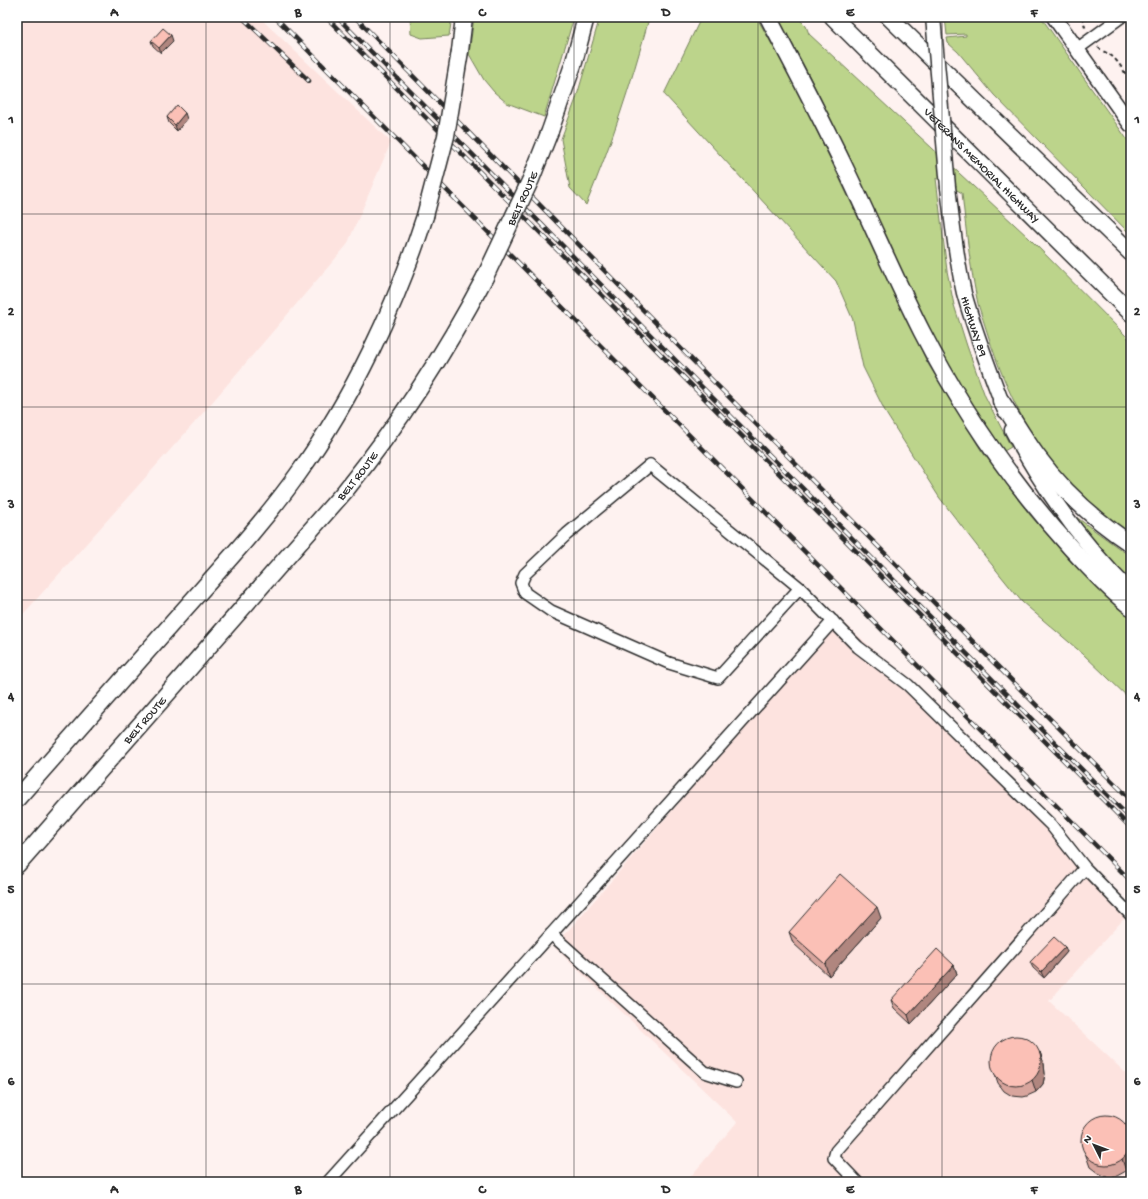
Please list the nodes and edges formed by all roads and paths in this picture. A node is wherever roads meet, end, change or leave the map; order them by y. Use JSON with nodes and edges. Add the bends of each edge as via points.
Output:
{"nodes":[{"id":1,"x":464,"y":17,"type":"edge"},
{"id":2,"x":586,"y":17,"type":"edge"},
{"id":3,"x":768,"y":17,"type":"edge"},
{"id":4,"x":833,"y":17,"type":"edge"},
{"id":5,"x":889,"y":17,"type":"edge"},
{"id":6,"x":933,"y":17,"type":"edge"},
{"id":7,"x":1054,"y":17,"type":"edge"},
{"id":8,"x":1082,"y":17,"type":"edge"},
{"id":9,"x":1122,"y":17,"type":"edge"},
{"id":10,"x":1085,"y":29,"type":"dead end"},
{"id":11,"x":1077,"y":49,"type":"junction"},
{"id":12,"x":1101,"y":51,"type":"dead end"},
{"id":13,"x":1131,"y":83,"type":"edge"},
{"id":14,"x":1131,"y":125,"type":"edge"},
{"id":15,"x":1131,"y":253,"type":"edge"},
{"id":16,"x":1131,"y":313,"type":"edge"},
{"id":17,"x":1001,"y":401,"type":"junction"},
{"id":18,"x":1131,"y":544,"type":"edge"},
{"id":19,"x":800,"y":588,"type":"junction"},
{"id":20,"x":1131,"y":592,"type":"edge"},
{"id":21,"x":1131,"y":607,"type":"edge"},
{"id":22,"x":833,"y":621,"type":"junction"},
{"id":23,"x":17,"y":799,"type":"edge"},
{"id":24,"x":17,"y":865,"type":"edge"},
{"id":25,"x":1085,"y":868,"type":"junction"},
{"id":26,"x":1131,"y":915,"type":"edge"},
{"id":27,"x":551,"y":934,"type":"junction"},
{"id":28,"x":736,"y":1082,"type":"dead end"},
{"id":29,"x":328,"y":1182,"type":"edge"},
{"id":30,"x":857,"y":1182,"type":"edge"}],
"edges":[{"from":1,"to":23,"type":"highway","bridge":true,"via":[[446,136],[425,216],[397,293],[374,344],[342,404],[298,474],[253,532]]},
{"from":2,"to":24,"type":"highway","name":"BELT ROUTE","bridge":true,"via":[[574,62],[531,179],[464,317],[395,426],[332,507]]},
{"from":3,"to":21,"type":"highway","via":[[808,93],[949,383],[999,459],[1040,512],[1090,568]]},
{"from":4,"to":16,"type":"highway","name":"VETERANS MEMORIAL HIGHWAY"},
{"from":5,"to":15,"type":"highway"},
{"from":6,"to":17,"type":"main road","name":"HIGHWAY 89","bridge":true,"via":[[948,187],[964,291],[975,330]]},
{"from":7,"to":11,"type":"main road"},
{"from":8,"to":10,"type":"path"},
{"from":9,"to":11,"type":"street"},
{"from":11,"to":14,"type":"main road"},
{"from":12,"to":13,"type":"path","via":[[1114,58]]},
{"from":17,"to":18,"type":"highway","via":[[1034,452],[1062,486],[1092,514]]},
{"from":17,"to":20,"type":"main road","name":"HIGHWAY 89","via":[[1011,428],[1049,494],[1098,557]]},
{"from":19,"to":19,"type":"street","via":[[718,678],[669,663],[551,611],[525,593],[520,583],[525,574],[567,534],[650,465]]},
{"from":19,"to":22,"type":"street"},
{"from":22,"to":25,"type":"street","via":[[858,647],[908,685],[1050,825]]},
{"from":22,"to":27,"type":"street"},
{"from":25,"to":26,"type":"street"},
{"from":25,"to":30,"type":"street","via":[[836,1150],[834,1158]]},
{"from":27,"to":28,"type":"street","via":[[705,1072]]},
{"from":27,"to":29,"type":"street"}]}
